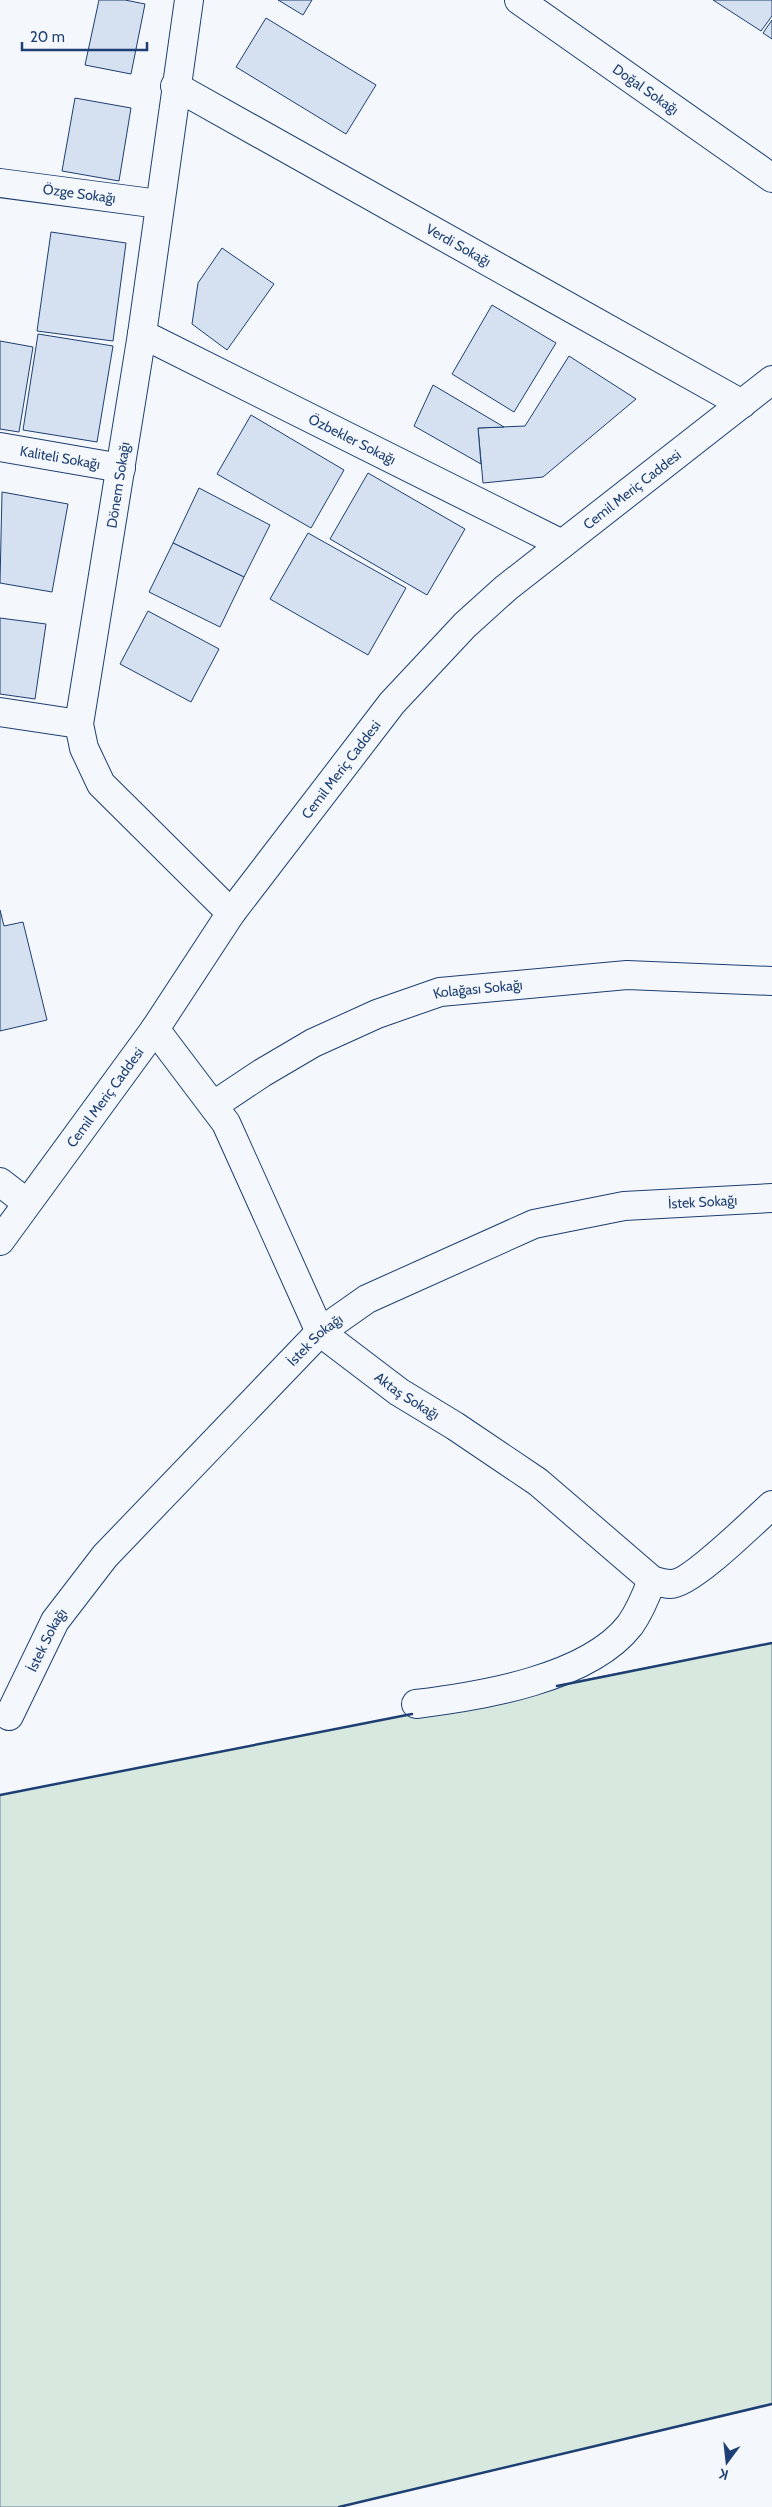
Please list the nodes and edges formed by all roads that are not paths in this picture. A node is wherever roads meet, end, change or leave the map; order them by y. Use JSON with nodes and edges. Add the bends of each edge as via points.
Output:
{"nodes":[{"id":1,"x":189,"y":0,"type":"edge"},
{"id":2,"x":519,"y":0,"type":"edge"},
{"id":3,"x":175,"y":86,"type":"junction"},
{"id":4,"x":772,"y":178,"type":"edge"},
{"id":5,"x":0,"y":183,"type":"edge"},
{"id":6,"x":159,"y":204,"type":"junction"},
{"id":7,"x":142,"y":334,"type":"junction"},
{"id":8,"x":772,"y":380,"type":"edge"},
{"id":9,"x":742,"y":404,"type":"junction"},
{"id":10,"x":0,"y":447,"type":"edge"},
{"id":11,"x":121,"y":468,"type":"junction"},
{"id":12,"x":562,"y":544,"type":"junction"},
{"id":13,"x":0,"y":712,"type":"edge"},
{"id":14,"x":79,"y":724,"type":"junction"},
{"id":15,"x":230,"y":913,"type":"junction"},
{"id":16,"x":772,"y":981,"type":"edge"},
{"id":17,"x":155,"y":1029,"type":"junction"},
{"id":18,"x":214,"y":1106,"type":"junction"},
{"id":19,"x":0,"y":1182,"type":"edge"},
{"id":20,"x":772,"y":1198,"type":"edge"},
{"id":21,"x":26,"y":1203,"type":"junction"},
{"id":22,"x":0,"y":1241,"type":"edge"},
{"id":23,"x":320,"y":1332,"type":"junction"},
{"id":24,"x":772,"y":1505,"type":"edge"},
{"id":25,"x":652,"y":1580,"type":"junction"},
{"id":26,"x":416,"y":1704,"type":"dead end"},
{"id":27,"x":9,"y":1716,"type":"dead end"}],
"edges":[{"from":1,"to":3,"type":"street","name":"Dönem Sokağı"},
{"from":2,"to":4,"type":"street","name":"Doğal Sokağı"},
{"from":3,"to":6,"type":"street","name":"Dönem Sokağı"},
{"from":3,"to":9,"type":"street","name":"Verdi Sokağı"},
{"from":5,"to":6,"type":"street","name":"Özge Sokağı"},
{"from":6,"to":7,"type":"street","name":"Dönem Sokağı"},
{"from":7,"to":11,"type":"street","name":"Dönem Sokağı"},
{"from":7,"to":12,"type":"street","name":"Özbekler Sokağı"},
{"from":8,"to":9,"type":"street","name":"Cemil Meriç Caddesi"},
{"from":9,"to":12,"type":"street","name":"Cemil Meriç Caddesi"},
{"from":10,"to":11,"type":"street","name":"Kaliteli Sokağı"},
{"from":11,"to":14,"type":"street","name":"Dönem Sokağı"},
{"from":12,"to":15,"type":"street","name":"Cemil Meriç Caddesi","via":[[506,588],[430,660],[392,703]]},
{"from":13,"to":14,"type":"street"},
{"from":14,"to":15,"type":"street","name":"Dönem Sokağı","via":[[84,748],[101,784]]},
{"from":15,"to":17,"type":"street","name":"Cemil Meriç Caddesi"},
{"from":16,"to":18,"type":"street","name":"Kolağası Sokağı","via":[[627,975],[440,992],[377,1014],[313,1043]]},
{"from":17,"to":18,"type":"street","name":"Aktaş Sokağı"},
{"from":17,"to":21,"type":"street","name":"Cemil Meriç Caddesi"},
{"from":18,"to":23,"type":"street","name":"Aktaş Sokağı","via":[[239,1148]]},
{"from":19,"to":21,"type":"street"},
{"from":20,"to":23,"type":"street","name":"İstek Sokağı","via":[[624,1206],[534,1224],[367,1299]]},
{"from":21,"to":22,"type":"street","name":"Cemil Meriç Caddesi"},
{"from":23,"to":25,"type":"street","name":"Aktaş Sokağı","via":[[399,1392],[538,1482]]},
{"from":23,"to":27,"type":"street","name":"İstek Sokağı","via":[[82,1583],[55,1621]]},
{"from":24,"to":25,"type":"street","via":[[720,1552],[686,1577],[672,1584]]},
{"from":25,"to":26,"type":"street","via":[[630,1624],[599,1653],[504,1689]]}]}
